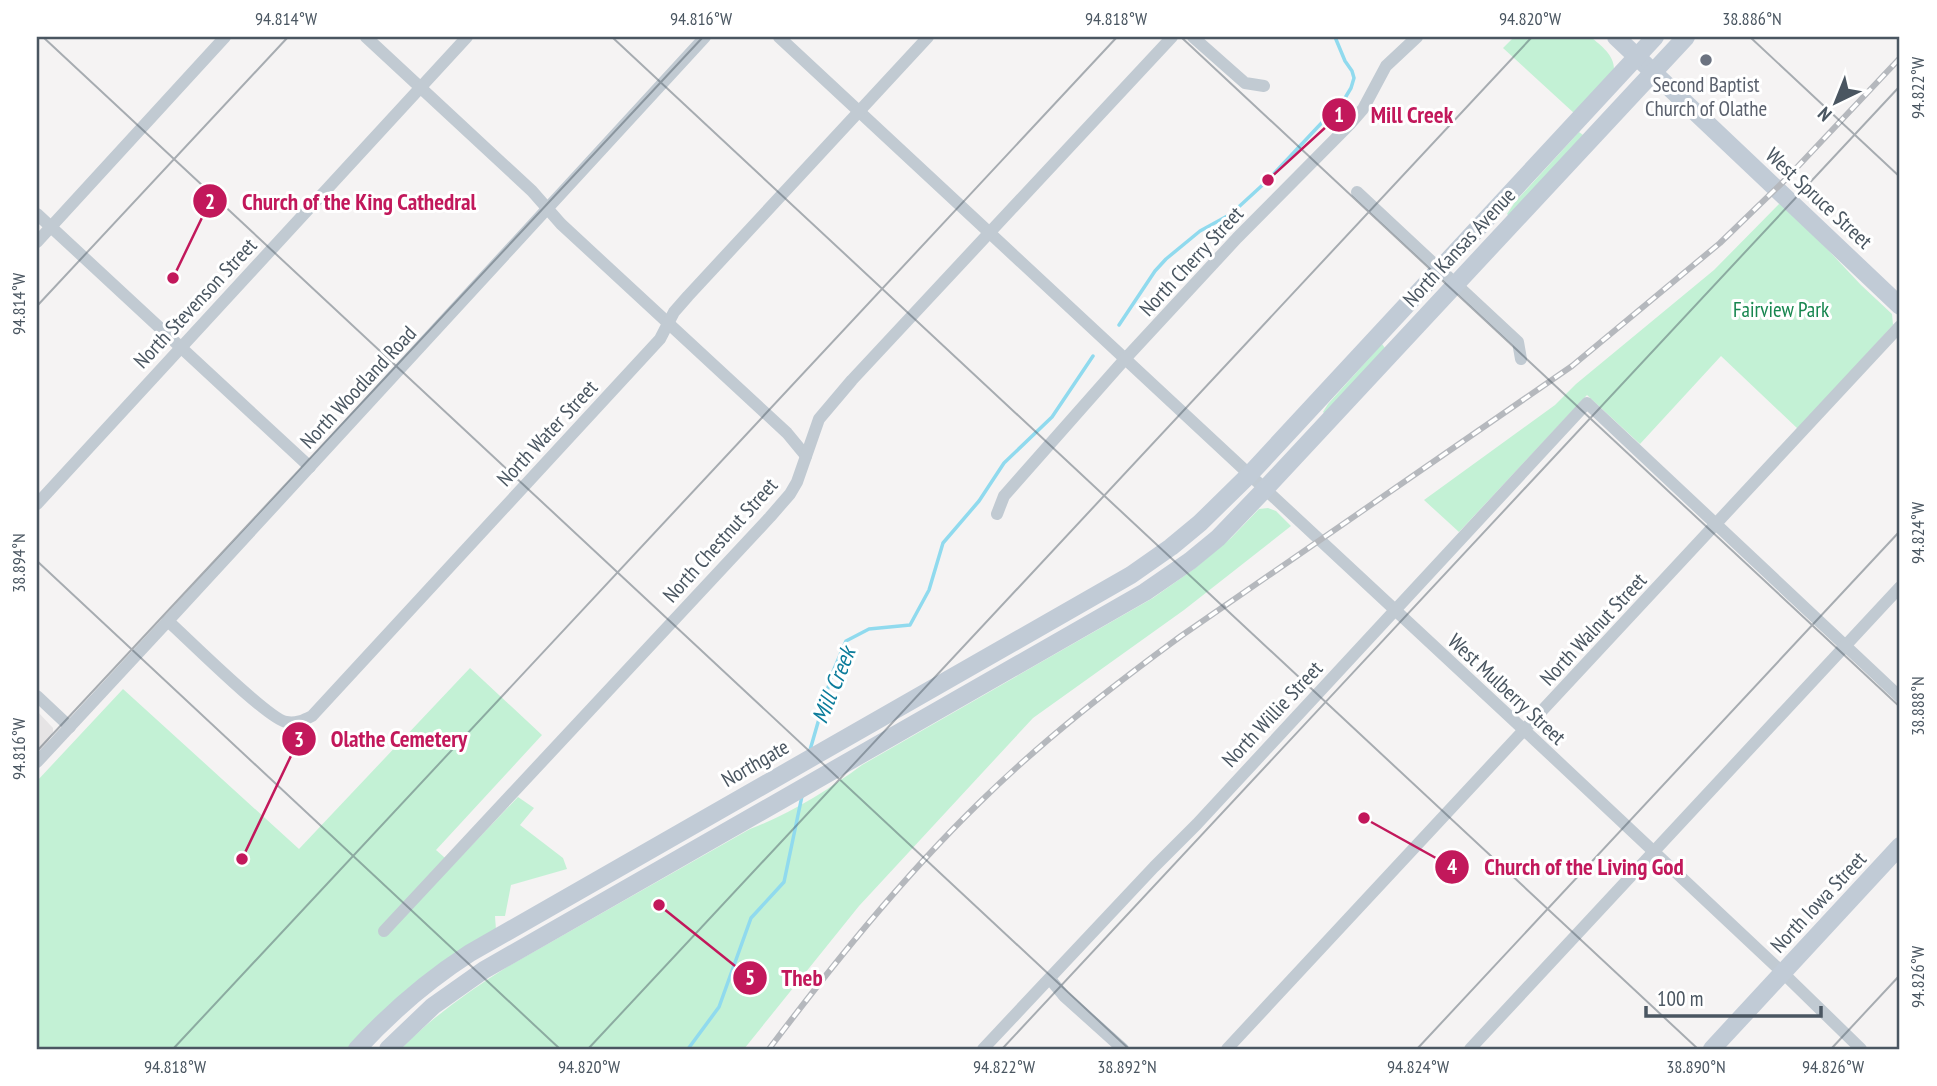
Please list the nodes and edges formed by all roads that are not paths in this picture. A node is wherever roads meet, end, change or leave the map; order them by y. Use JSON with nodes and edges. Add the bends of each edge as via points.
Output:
{"nodes":[{"id":1,"x":225,"y":37,"type":"edge"},
{"id":2,"x":366,"y":37,"type":"edge"},
{"id":3,"x":467,"y":37,"type":"edge"},
{"id":4,"x":705,"y":37,"type":"edge"},
{"id":5,"x":779,"y":37,"type":"edge"},
{"id":6,"x":928,"y":37,"type":"edge"},
{"id":7,"x":1172,"y":37,"type":"edge"},
{"id":8,"x":1193,"y":37,"type":"edge"},
{"id":9,"x":1416,"y":37,"type":"edge"},
{"id":10,"x":1616,"y":37,"type":"edge"},
{"id":11,"x":1655,"y":37,"type":"edge"},
{"id":12,"x":1686,"y":37,"type":"edge"},
{"id":13,"x":1637,"y":57,"type":"junction"},
{"id":14,"x":1653,"y":72,"type":"junction"},
{"id":15,"x":1264,"y":86,"type":"dead end"},
{"id":16,"x":420,"y":87,"type":"junction"},
{"id":17,"x":859,"y":112,"type":"junction"},
{"id":18,"x":1357,"y":192,"type":"dead end"},
{"id":19,"x":548,"y":209,"type":"junction"},
{"id":20,"x":37,"y":214,"type":"edge"},
{"id":21,"x":51,"y":227,"type":"junction"},
{"id":22,"x":990,"y":233,"type":"junction"},
{"id":23,"x":37,"y":242,"type":"edge"},
{"id":24,"x":1440,"y":269,"type":"junction"},
{"id":25,"x":1456,"y":284,"type":"junction"},
{"id":26,"x":1900,"y":306,"type":"edge"},
{"id":27,"x":668,"y":323,"type":"junction"},
{"id":28,"x":1900,"y":326,"type":"edge"},
{"id":29,"x":180,"y":347,"type":"junction"},
{"id":30,"x":1125,"y":359,"type":"junction"},
{"id":31,"x":1521,"y":359,"type":"dead end"},
{"id":32,"x":806,"y":456,"type":"junction"},
{"id":33,"x":310,"y":467,"type":"junction"},
{"id":34,"x":1249,"y":475,"type":"junction"},
{"id":35,"x":1265,"y":489,"type":"junction"},
{"id":36,"x":37,"y":503,"type":"edge"},
{"id":37,"x":997,"y":514,"type":"dead end"},
{"id":38,"x":1716,"y":524,"type":"junction"},
{"id":39,"x":1900,"y":587,"type":"edge"},
{"id":40,"x":1394,"y":610,"type":"junction"},
{"id":41,"x":169,"y":621,"type":"junction"},
{"id":42,"x":1845,"y":646,"type":"junction"},
{"id":43,"x":37,"y":696,"type":"edge"},
{"id":44,"x":1900,"y":697,"type":"edge"},
{"id":45,"x":70,"y":727,"type":"junction"},
{"id":46,"x":1524,"y":731,"type":"junction"},
{"id":47,"x":37,"y":762,"type":"edge"},
{"id":48,"x":1900,"y":846,"type":"edge"},
{"id":49,"x":1653,"y":852,"type":"junction"},
{"id":50,"x":384,"y":931,"type":"dead end"},
{"id":51,"x":1783,"y":973,"type":"junction"},
{"id":52,"x":1050,"y":979,"type":"junction"},
{"id":53,"x":1473,"y":1048,"type":"edge"},
{"id":54,"x":357,"y":1049,"type":"edge"},
{"id":55,"x":388,"y":1049,"type":"edge"},
{"id":56,"x":983,"y":1049,"type":"edge"},
{"id":57,"x":1123,"y":1049,"type":"edge"},
{"id":58,"x":1227,"y":1049,"type":"edge"},
{"id":59,"x":1712,"y":1049,"type":"edge"},
{"id":60,"x":1861,"y":1049,"type":"edge"}],
"edges":[{"from":1,"to":21,"type":"street"},
{"from":2,"to":16,"type":"street"},
{"from":3,"to":16,"type":"street","name":"North Stevenson Street"},
{"from":4,"to":19,"type":"street","name":"North Woodland Road"},
{"from":5,"to":17,"type":"street","name":"West Mulberry Street"},
{"from":6,"to":17,"type":"street","name":"North Water Street"},
{"from":7,"to":22,"type":"street","name":"North Chestnut Street"},
{"from":8,"to":15,"type":"street","via":[[1244,83]]},
{"from":9,"to":30,"type":"street","name":"North Cherry Street","via":[[1386,65],[1350,124]]},
{"from":10,"to":13,"type":"main road","name":"West Spruce Street"},
{"from":11,"to":13,"type":"main road","name":"North Kansas Avenue"},
{"from":12,"to":14,"type":"main road","name":"North Kansas Avenue"},
{"from":13,"to":14,"type":"main road","name":"West Spruce Street"},
{"from":13,"to":24,"type":"main road","name":"North Kansas Avenue"},
{"from":14,"to":25,"type":"main road","name":"North Kansas Avenue"},
{"from":14,"to":26,"type":"main road","name":"West Spruce Street"},
{"from":16,"to":19,"type":"street"},
{"from":16,"to":29,"type":"street","name":"North Stevenson Street"},
{"from":17,"to":22,"type":"street","name":"West Mulberry Street"},
{"from":17,"to":27,"type":"street","name":"North Water Street"},
{"from":18,"to":24,"type":"street"},
{"from":19,"to":27,"type":"street"},
{"from":19,"to":33,"type":"street","name":"North Woodland Road"},
{"from":20,"to":21,"type":"street"},
{"from":21,"to":23,"type":"street"},
{"from":21,"to":29,"type":"street"},
{"from":22,"to":30,"type":"street","name":"West Mulberry Street"},
{"from":22,"to":32,"type":"street","name":"North Chestnut Street","via":[[852,380],[820,419]]},
{"from":24,"to":25,"type":"street"},
{"from":24,"to":34,"type":"main road","name":"North Kansas Avenue"},
{"from":25,"to":31,"type":"street","via":[[1518,342]]},
{"from":25,"to":35,"type":"main road","name":"North Kansas Avenue"},
{"from":27,"to":32,"type":"street"},
{"from":27,"to":41,"type":"street","name":"North Water Street","via":[[660,339],[312,716],[299,723],[284,722]]},
{"from":28,"to":38,"type":"street","name":"North Walnut Street"},
{"from":29,"to":33,"type":"street"},
{"from":29,"to":36,"type":"street","name":"North Stevenson Street"},
{"from":30,"to":34,"type":"street","name":"West Mulberry Street"},
{"from":30,"to":37,"type":"street","name":"North Cherry Street","via":[[1004,496]]},
{"from":32,"to":50,"type":"street","name":"North Chestnut Street","via":[[790,494],[770,517]]},
{"from":33,"to":41,"type":"street","name":"North Woodland Road"},
{"from":34,"to":35,"type":"street","name":"West Mulberry Street"},
{"from":34,"to":54,"type":"main road","name":"Northgate","via":[[1191,531],[1130,575],[461,958],[420,989]]},
{"from":35,"to":40,"type":"street","name":"West Mulberry Street"},
{"from":35,"to":55,"type":"main road","via":[[1218,538],[1145,592],[484,970],[433,1006]]},
{"from":38,"to":40,"type":"street","name":"North Willie Street","via":[[1587,403]]},
{"from":38,"to":42,"type":"street"},
{"from":38,"to":46,"type":"street","name":"North Walnut Street"},
{"from":39,"to":42,"type":"street"},
{"from":40,"to":46,"type":"street","name":"West Mulberry Street"},
{"from":40,"to":52,"type":"street","name":"North Willie Street"},
{"from":41,"to":45,"type":"street","name":"North Woodland Road"},
{"from":42,"to":44,"type":"street"},
{"from":42,"to":49,"type":"street"},
{"from":43,"to":45,"type":"street"},
{"from":45,"to":47,"type":"street","name":"North Woodland Road"},
{"from":46,"to":49,"type":"street","name":"West Mulberry Street"},
{"from":46,"to":58,"type":"street","name":"North Walnut Street"},
{"from":48,"to":51,"type":"main road","name":"North Iowa Street"},
{"from":49,"to":51,"type":"street","name":"West Mulberry Street"},
{"from":49,"to":53,"type":"street"},
{"from":51,"to":59,"type":"main road","name":"North Iowa Street"},
{"from":51,"to":60,"type":"street","name":"West Mulberry Street"},
{"from":52,"to":56,"type":"street","name":"North Willie Street"},
{"from":52,"to":57,"type":"street"}]}
